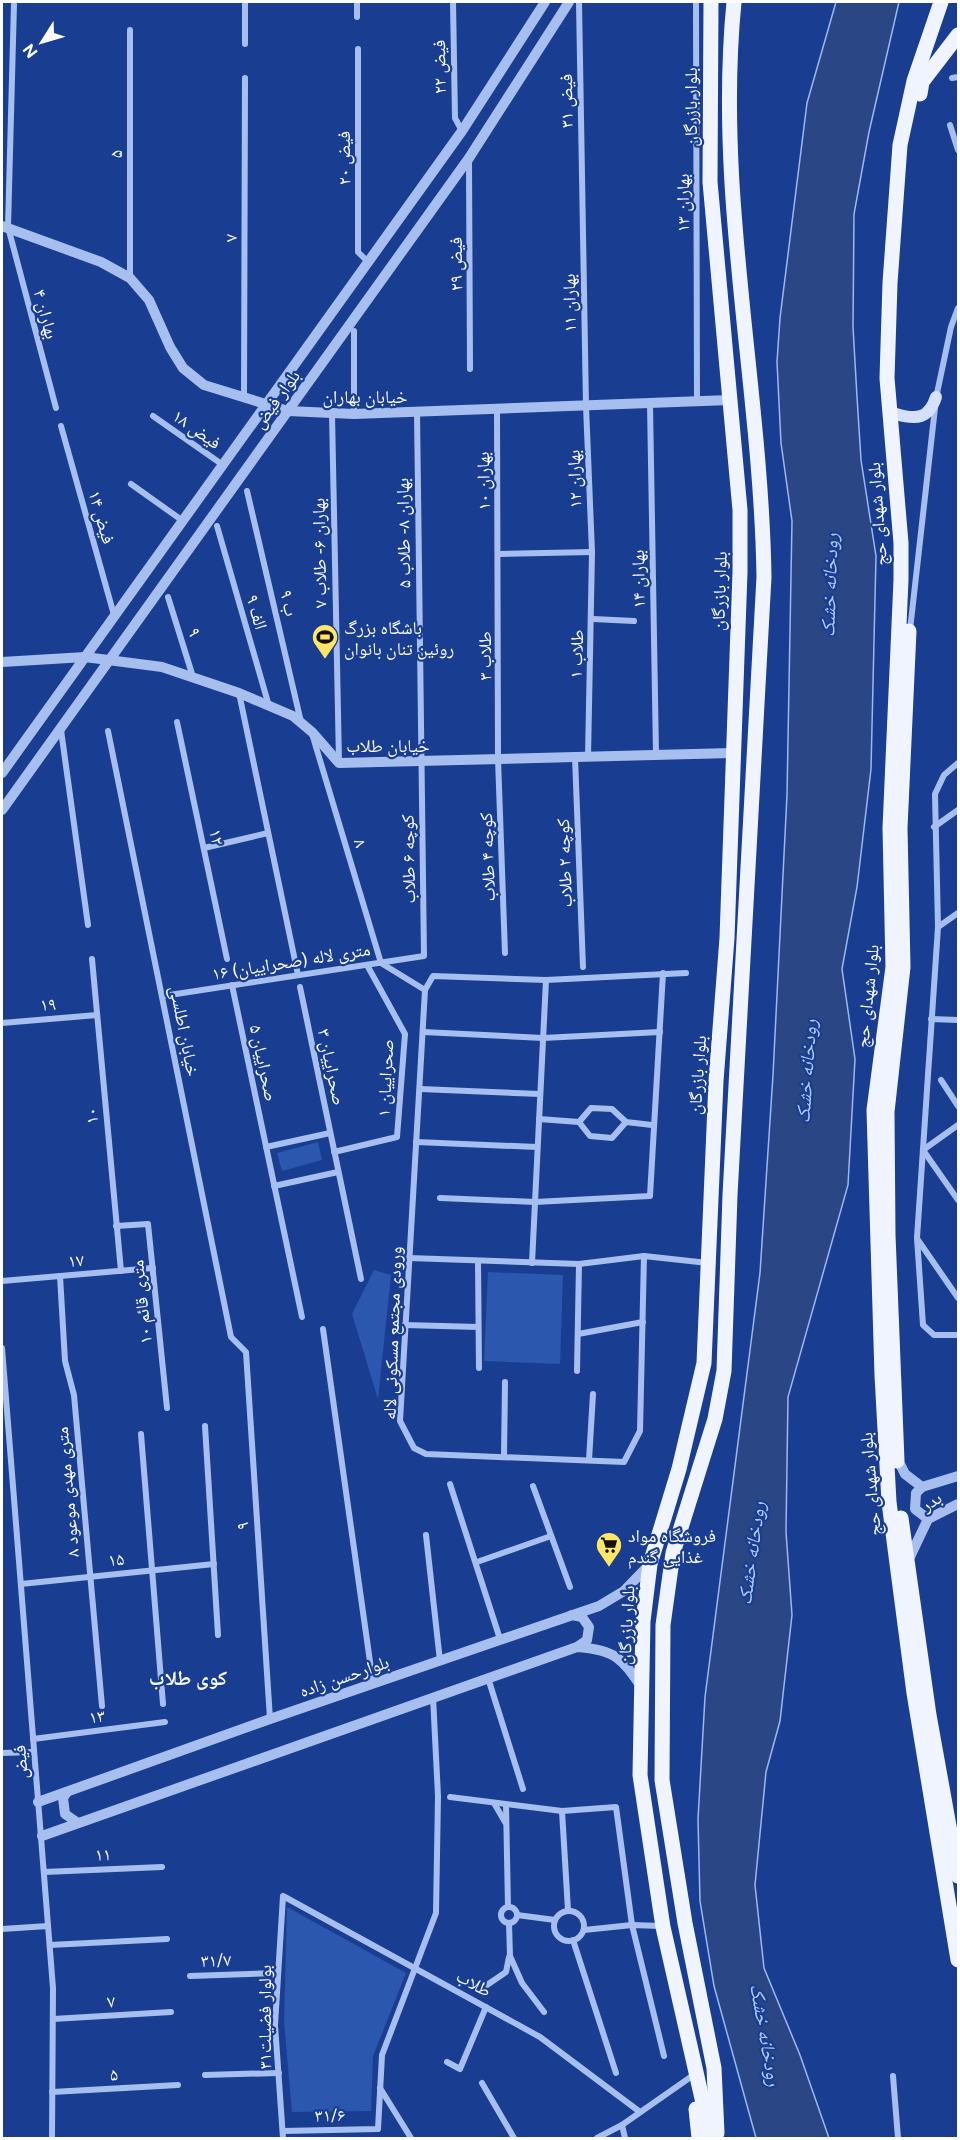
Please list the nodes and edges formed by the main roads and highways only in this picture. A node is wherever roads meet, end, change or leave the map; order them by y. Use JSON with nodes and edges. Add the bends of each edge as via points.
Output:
{"nodes":[{"id":1,"x":734,"y":2,"type":"edge"},
{"id":2,"x":941,"y":2,"type":"edge"},
{"id":3,"x":704,"y":3,"type":"edge"},
{"id":4,"x":958,"y":35,"type":"edge"},
{"id":5,"x":709,"y":108,"type":"junction"},
{"id":6,"x":729,"y":110,"type":"junction"},
{"id":7,"x":936,"y":397,"type":"road end"},
{"id":8,"x":896,"y":414,"type":"junction"},
{"id":9,"x":716,"y":1081,"type":"junction"},
{"id":10,"x":736,"y":1088,"type":"junction"},
{"id":11,"x":958,"y":1876,"type":"edge"},
{"id":12,"x":958,"y":1960,"type":"edge"},
{"id":13,"x":714,"y":2068,"type":"junction"},
{"id":14,"x":696,"y":2073,"type":"junction"},
{"id":15,"x":699,"y":2139,"type":"edge"},
{"id":16,"x":711,"y":2139,"type":"edge"},
{"id":17,"x":717,"y":2139,"type":"edge"},
{"id":18,"x":727,"y":2139,"type":"edge"}],
"edges":[{"from":1,"to":6,"type":"main road","name":"بلوار بازرگان"},
{"from":2,"to":12,"type":"main road","name":"بلوار شهدای حج","via":[[914,81],[900,145],[890,283],[887,378],[901,580],[890,828],[893,967],[874,1110],[889,1502],[914,1693]]},
{"from":3,"to":5,"type":"main road","name":"بلوار بازرگان"},
{"from":4,"to":8,"type":"main road","name":"بلوار شهدای حج","via":[[922,82],[909,145],[893,364]]},
{"from":5,"to":6,"type":"main road"},
{"from":5,"to":9,"type":"main road","name":"بلوار بازرگان","via":[[715,259],[740,510],[727,938]]},
{"from":6,"to":10,"type":"main road","name":"بلوار بازرگان","via":[[742,322],[763,499],[765,577]]},
{"from":7,"to":8,"type":"main road","via":[[932,409],[923,417],[911,419]]},
{"from":8,"to":11,"type":"main road","name":"بلوار شهدای حج","via":[[910,546],[900,828],[903,968],[887,1112],[896,1456],[936,1758]]},
{"from":9,"to":10,"type":"main road"},
{"from":9,"to":14,"type":"main road","name":"بلوار بازرگان","via":[[704,1363],[679,1468],[650,1564],[643,1621],[640,1775],[663,1927]]},
{"from":10,"to":13,"type":"main road","name":"بلوار بازرگان","via":[[724,1371],[715,1419],[673,1553],[663,1625],[662,1780]]},
{"from":13,"to":17,"type":"main road","name":"بلوار بازرگان"},
{"from":13,"to":18,"type":"main road"},
{"from":14,"to":15,"type":"main road"},
{"from":14,"to":16,"type":"main road","name":"بلوار بازرگان"}]}
